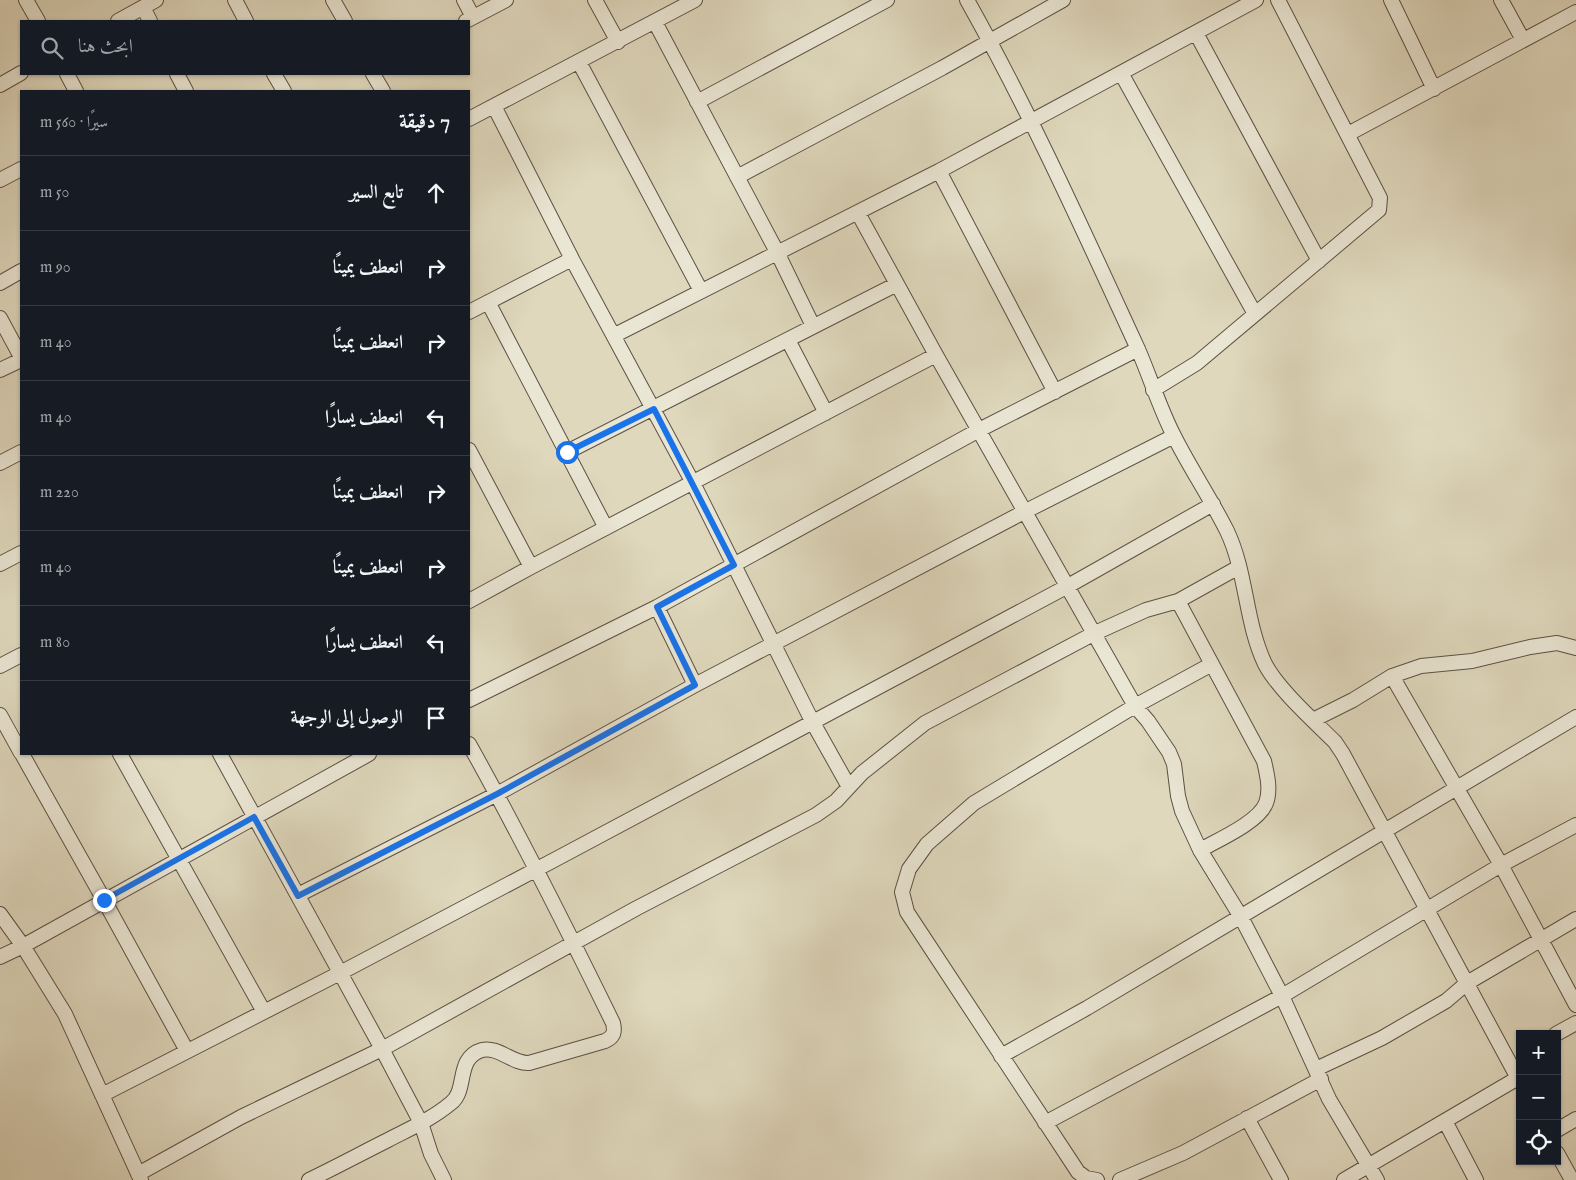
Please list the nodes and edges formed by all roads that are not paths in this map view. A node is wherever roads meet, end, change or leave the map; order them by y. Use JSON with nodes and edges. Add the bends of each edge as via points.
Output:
{"nodes":[{"id":1,"x":26,"y":0,"type":"edge"},
{"id":2,"x":156,"y":0,"type":"edge"},
{"id":3,"x":235,"y":0,"type":"edge"},
{"id":4,"x":333,"y":0,"type":"edge"},
{"id":5,"x":464,"y":0,"type":"edge"},
{"id":6,"x":506,"y":0,"type":"edge"},
{"id":7,"x":595,"y":0,"type":"edge"},
{"id":8,"x":695,"y":0,"type":"edge"},
{"id":9,"x":886,"y":0,"type":"edge"},
{"id":10,"x":967,"y":0,"type":"edge"},
{"id":11,"x":1063,"y":0,"type":"edge"},
{"id":12,"x":1256,"y":0,"type":"edge"},
{"id":13,"x":1278,"y":0,"type":"edge"},
{"id":14,"x":1391,"y":0,"type":"edge"},
{"id":15,"x":1501,"y":0,"type":"edge"},
{"id":16,"x":143,"y":7,"type":"junction"},
{"id":17,"x":1576,"y":12,"type":"edge"},
{"id":18,"x":470,"y":19,"type":"edge"},
{"id":19,"x":37,"y":20,"type":"edge"},
{"id":20,"x":120,"y":20,"type":"edge"},
{"id":21,"x":150,"y":20,"type":"edge"},
{"id":22,"x":245,"y":20,"type":"edge"},
{"id":23,"x":343,"y":20,"type":"edge"},
{"id":24,"x":655,"y":22,"type":"junction"},
{"id":25,"x":1196,"y":33,"type":"junction"},
{"id":26,"x":1523,"y":40,"type":"junction"},
{"id":27,"x":990,"y":41,"type":"junction"},
{"id":28,"x":618,"y":42,"type":"junction"},
{"id":29,"x":579,"y":62,"type":"junction"},
{"id":30,"x":1121,"y":73,"type":"junction"},
{"id":31,"x":20,"y":74,"type":"edge"},
{"id":32,"x":67,"y":75,"type":"edge"},
{"id":33,"x":178,"y":75,"type":"edge"},
{"id":34,"x":275,"y":75,"type":"edge"},
{"id":35,"x":374,"y":75,"type":"edge"},
{"id":36,"x":0,"y":85,"type":"edge"},
{"id":37,"x":1434,"y":89,"type":"junction"},
{"id":38,"x":75,"y":90,"type":"edge"},
{"id":39,"x":185,"y":90,"type":"edge"},
{"id":40,"x":283,"y":90,"type":"edge"},
{"id":41,"x":382,"y":90,"type":"edge"},
{"id":42,"x":697,"y":102,"type":"junction"},
{"id":43,"x":494,"y":106,"type":"junction"},
{"id":44,"x":470,"y":118,"type":"edge"},
{"id":45,"x":1032,"y":122,"type":"junction"},
{"id":46,"x":1348,"y":134,"type":"junction"},
{"id":47,"x":20,"y":170,"type":"edge"},
{"id":48,"x":939,"y":172,"type":"junction"},
{"id":49,"x":738,"y":178,"type":"junction"},
{"id":50,"x":0,"y":180,"type":"edge"},
{"id":51,"x":858,"y":214,"type":"junction"},
{"id":52,"x":777,"y":252,"type":"junction"},
{"id":53,"x":572,"y":259,"type":"junction"},
{"id":54,"x":1319,"y":261,"type":"junction"},
{"id":55,"x":20,"y":272,"type":"edge"},
{"id":56,"x":0,"y":283,"type":"edge"},
{"id":57,"x":897,"y":284,"type":"junction"},
{"id":58,"x":701,"y":291,"type":"junction"},
{"id":59,"x":488,"y":302,"type":"junction"},
{"id":60,"x":470,"y":311,"type":"edge"},
{"id":61,"x":1255,"y":314,"type":"junction"},
{"id":62,"x":0,"y":318,"type":"edge"},
{"id":63,"x":813,"y":326,"type":"junction"},
{"id":64,"x":615,"y":336,"type":"junction"},
{"id":65,"x":788,"y":340,"type":"junction"},
{"id":66,"x":0,"y":342,"type":"edge"},
{"id":67,"x":1138,"y":349,"type":"junction"},
{"id":68,"x":19,"y":354,"type":"edge"},
{"id":69,"x":936,"y":355,"type":"junction"},
{"id":70,"x":0,"y":370,"type":"edge"},
{"id":71,"x":1153,"y":390,"type":"junction"},
{"id":72,"x":1055,"y":392,"type":"junction"},
{"id":73,"x":654,"y":409,"type":"junction"},
{"id":74,"x":826,"y":413,"type":"junction"},
{"id":75,"x":979,"y":430,"type":"junction"},
{"id":76,"x":1174,"y":436,"type":"junction"},
{"id":77,"x":470,"y":452,"type":"edge"},
{"id":78,"x":567,"y":452,"type":"junction"},
{"id":79,"x":20,"y":453,"type":"edge"},
{"id":80,"x":0,"y":463,"type":"edge"},
{"id":81,"x":693,"y":483,"type":"junction"},
{"id":82,"x":1213,"y":504,"type":"junction"},
{"id":83,"x":1024,"y":512,"type":"junction"},
{"id":84,"x":606,"y":528,"type":"junction"},
{"id":85,"x":20,"y":554,"type":"edge"},
{"id":86,"x":0,"y":564,"type":"edge"},
{"id":87,"x":734,"y":565,"type":"junction"},
{"id":88,"x":531,"y":567,"type":"junction"},
{"id":89,"x":1239,"y":567,"type":"junction"},
{"id":90,"x":1068,"y":586,"type":"junction"},
{"id":91,"x":470,"y":600,"type":"edge"},
{"id":92,"x":1178,"y":601,"type":"junction"},
{"id":93,"x":657,"y":607,"type":"junction"},
{"id":94,"x":1095,"y":633,"type":"junction"},
{"id":95,"x":774,"y":644,"type":"junction"},
{"id":96,"x":1575,"y":649,"type":"edge"},
{"id":97,"x":20,"y":656,"type":"edge"},
{"id":98,"x":1212,"y":664,"type":"junction"},
{"id":99,"x":0,"y":666,"type":"edge"},
{"id":100,"x":1392,"y":676,"type":"junction"},
{"id":101,"x":695,"y":685,"type":"junction"},
{"id":102,"x":470,"y":700,"type":"edge"},
{"id":103,"x":1135,"y":706,"type":"junction"},
{"id":104,"x":0,"y":715,"type":"edge"},
{"id":105,"x":1576,"y":717,"type":"edge"},
{"id":106,"x":1314,"y":720,"type":"junction"},
{"id":107,"x":812,"y":721,"type":"junction"},
{"id":108,"x":470,"y":746,"type":"edge"},
{"id":109,"x":20,"y":750,"type":"edge"},
{"id":110,"x":23,"y":755,"type":"edge"},
{"id":111,"x":121,"y":755,"type":"edge"},
{"id":112,"x":221,"y":755,"type":"edge"},
{"id":113,"x":367,"y":755,"type":"edge"},
{"id":114,"x":850,"y":787,"type":"junction"},
{"id":115,"x":1457,"y":789,"type":"junction"},
{"id":116,"x":497,"y":794,"type":"junction"},
{"id":117,"x":254,"y":817,"type":"junction"},
{"id":118,"x":1576,"y":825,"type":"edge"},
{"id":119,"x":1386,"y":830,"type":"junction"},
{"id":120,"x":1200,"y":850,"type":"junction"},
{"id":121,"x":179,"y":859,"type":"junction"},
{"id":122,"x":1501,"y":865,"type":"junction"},
{"id":123,"x":536,"y":869,"type":"junction"},
{"id":124,"x":298,"y":896,"type":"junction"},
{"id":125,"x":104,"y":900,"type":"junction"},
{"id":126,"x":1426,"y":908,"type":"junction"},
{"id":127,"x":0,"y":914,"type":"edge"},
{"id":128,"x":1241,"y":917,"type":"junction"},
{"id":129,"x":1576,"y":919,"type":"edge"},
{"id":130,"x":1541,"y":939,"type":"junction"},
{"id":131,"x":574,"y":943,"type":"junction"},
{"id":132,"x":23,"y":946,"type":"junction"},
{"id":133,"x":0,"y":957,"type":"edge"},
{"id":134,"x":340,"y":973,"type":"junction"},
{"id":135,"x":1467,"y":983,"type":"junction"},
{"id":136,"x":1282,"y":996,"type":"junction"},
{"id":137,"x":1576,"y":1005,"type":"edge"},
{"id":138,"x":264,"y":1012,"type":"junction"},
{"id":139,"x":1576,"y":1023,"type":"edge"},
{"id":140,"x":1561,"y":1031,"type":"edge"},
{"id":141,"x":382,"y":1049,"type":"junction"},
{"id":142,"x":186,"y":1051,"type":"junction"},
{"id":143,"x":1001,"y":1056,"type":"junction"},
{"id":144,"x":1514,"y":1057,"type":"edge"},
{"id":145,"x":1318,"y":1074,"type":"junction"},
{"id":146,"x":1518,"y":1075,"type":"edge"},
{"id":147,"x":1516,"y":1082,"type":"edge"},
{"id":148,"x":102,"y":1095,"type":"junction"},
{"id":149,"x":1247,"y":1118,"type":"junction"},
{"id":150,"x":1576,"y":1120,"type":"edge"},
{"id":151,"x":1445,"y":1121,"type":"junction"},
{"id":152,"x":421,"y":1123,"type":"junction"},
{"id":153,"x":1046,"y":1123,"type":"junction"},
{"id":154,"x":1561,"y":1128,"type":"edge"},
{"id":155,"x":1561,"y":1160,"type":"edge"},
{"id":156,"x":1368,"y":1166,"type":"junction"},
{"id":157,"x":139,"y":1177,"type":"edge"},
{"id":158,"x":1089,"y":1179,"type":"edge"},
{"id":159,"x":309,"y":1180,"type":"edge"},
{"id":160,"x":444,"y":1180,"type":"edge"},
{"id":161,"x":1120,"y":1180,"type":"edge"},
{"id":162,"x":1281,"y":1180,"type":"edge"},
{"id":163,"x":1344,"y":1180,"type":"edge"},
{"id":164,"x":1377,"y":1180,"type":"edge"},
{"id":165,"x":1476,"y":1180,"type":"edge"},
{"id":166,"x":1572,"y":1180,"type":"edge"}],
"edges":[{"from":1,"to":19,"type":"street"},
{"from":2,"to":16,"type":"street"},
{"from":3,"to":22,"type":"street"},
{"from":4,"to":23,"type":"street"},
{"from":5,"to":18,"type":"street"},
{"from":6,"to":18,"type":"street"},
{"from":7,"to":28,"type":"street"},
{"from":8,"to":24,"type":"street"},
{"from":9,"to":42,"type":"street"},
{"from":10,"to":27,"type":"street"},
{"from":11,"to":27,"type":"street"},
{"from":12,"to":25,"type":"street"},
{"from":13,"to":46,"type":"street"},
{"from":14,"to":37,"type":"street"},
{"from":15,"to":26,"type":"street"},
{"from":16,"to":20,"type":"street"},
{"from":16,"to":21,"type":"street"},
{"from":17,"to":26,"type":"street"},
{"from":24,"to":28,"type":"street"},
{"from":24,"to":42,"type":"street"},
{"from":25,"to":30,"type":"street"},
{"from":25,"to":54,"type":"street"},
{"from":26,"to":37,"type":"street"},
{"from":27,"to":45,"type":"street"},
{"from":27,"to":49,"type":"street"},
{"from":28,"to":29,"type":"street"},
{"from":29,"to":43,"type":"street"},
{"from":29,"to":58,"type":"street"},
{"from":30,"to":45,"type":"street"},
{"from":30,"to":61,"type":"street"},
{"from":31,"to":36,"type":"street"},
{"from":32,"to":38,"type":"street"},
{"from":33,"to":39,"type":"street"},
{"from":34,"to":40,"type":"street"},
{"from":35,"to":41,"type":"street"},
{"from":37,"to":46,"type":"street"},
{"from":42,"to":49,"type":"street"},
{"from":43,"to":44,"type":"street"},
{"from":43,"to":53,"type":"street"},
{"from":45,"to":48,"type":"street"},
{"from":45,"to":67,"type":"street"},
{"from":46,"to":54,"type":"street","via":[[1380,198],[1379,210]]},
{"from":47,"to":50,"type":"street"},
{"from":48,"to":51,"type":"street"},
{"from":48,"to":72,"type":"street"},
{"from":49,"to":52,"type":"street"},
{"from":51,"to":52,"type":"street"},
{"from":51,"to":57,"type":"street"},
{"from":52,"to":58,"type":"street"},
{"from":52,"to":63,"type":"street"},
{"from":53,"to":59,"type":"street"},
{"from":53,"to":64,"type":"street"},
{"from":54,"to":61,"type":"street"},
{"from":55,"to":56,"type":"street"},
{"from":57,"to":63,"type":"street"},
{"from":57,"to":69,"type":"street"},
{"from":58,"to":64,"type":"street"},
{"from":59,"to":60,"type":"street"},
{"from":59,"to":78,"type":"street"},
{"from":61,"to":71,"type":"street","via":[[1197,363]]},
{"from":62,"to":68,"type":"street"},
{"from":63,"to":65,"type":"street"},
{"from":64,"to":73,"type":"street"},
{"from":65,"to":73,"type":"street"},
{"from":65,"to":74,"type":"street"},
{"from":66,"to":68,"type":"street"},
{"from":67,"to":71,"type":"street"},
{"from":67,"to":72,"type":"street"},
{"from":68,"to":70,"type":"street"},
{"from":69,"to":74,"type":"street"},
{"from":69,"to":75,"type":"street"},
{"from":71,"to":76,"type":"street"},
{"from":72,"to":75,"type":"street"},
{"from":73,"to":78,"type":"street"},
{"from":73,"to":81,"type":"street"},
{"from":74,"to":81,"type":"street"},
{"from":75,"to":83,"type":"street"},
{"from":75,"to":87,"type":"street"},
{"from":76,"to":82,"type":"street"},
{"from":76,"to":83,"type":"street"},
{"from":77,"to":88,"type":"street"},
{"from":78,"to":84,"type":"street"},
{"from":79,"to":80,"type":"street"},
{"from":81,"to":84,"type":"street"},
{"from":81,"to":87,"type":"street"},
{"from":82,"to":89,"type":"street","via":[[1235,550]]},
{"from":82,"to":90,"type":"street"},
{"from":83,"to":90,"type":"street"},
{"from":83,"to":95,"type":"street"},
{"from":84,"to":88,"type":"street"},
{"from":85,"to":86,"type":"street"},
{"from":87,"to":93,"type":"street"},
{"from":87,"to":95,"type":"street"},
{"from":88,"to":91,"type":"street"},
{"from":89,"to":92,"type":"street"},
{"from":89,"to":106,"type":"street","via":[[1247,607],[1264,661],[1274,679]]},
{"from":90,"to":94,"type":"street"},
{"from":90,"to":107,"type":"street"},
{"from":92,"to":94,"type":"street","via":[[1146,610]]},
{"from":92,"to":98,"type":"street"},
{"from":93,"to":101,"type":"street"},
{"from":93,"to":102,"type":"street"},
{"from":94,"to":103,"type":"street"},
{"from":94,"to":114,"type":"street","via":[[925,723],[862,772]]},
{"from":95,"to":101,"type":"street"},
{"from":95,"to":107,"type":"street"},
{"from":96,"to":100,"type":"street","via":[[1557,643],[1472,661],[1421,666]]},
{"from":97,"to":99,"type":"street"},
{"from":98,"to":103,"type":"street"},
{"from":98,"to":120,"type":"street","via":[[1264,761],[1268,795],[1260,813]]},
{"from":100,"to":106,"type":"street"},
{"from":100,"to":115,"type":"street"},
{"from":101,"to":116,"type":"street"},
{"from":103,"to":120,"type":"street","via":[[1169,752],[1182,811]]},
{"from":103,"to":143,"type":"street","via":[[974,802],[927,844],[910,869],[902,892],[907,912]]},
{"from":104,"to":109,"type":"street"},
{"from":105,"to":115,"type":"street"},
{"from":106,"to":119,"type":"street","via":[[1343,754]]},
{"from":107,"to":114,"type":"street"},
{"from":107,"to":123,"type":"street"},
{"from":108,"to":116,"type":"street"},
{"from":110,"to":125,"type":"street"},
{"from":111,"to":121,"type":"street"},
{"from":112,"to":117,"type":"street"},
{"from":113,"to":117,"type":"street"},
{"from":114,"to":131,"type":"street","via":[[816,815]]},
{"from":115,"to":119,"type":"street"},
{"from":115,"to":122,"type":"street"},
{"from":116,"to":123,"type":"street"},
{"from":116,"to":124,"type":"street"},
{"from":117,"to":121,"type":"street"},
{"from":117,"to":124,"type":"street"},
{"from":118,"to":122,"type":"street"},
{"from":119,"to":126,"type":"street"},
{"from":119,"to":128,"type":"street"},
{"from":120,"to":128,"type":"street"},
{"from":121,"to":125,"type":"street"},
{"from":121,"to":138,"type":"street"},
{"from":122,"to":126,"type":"street"},
{"from":122,"to":130,"type":"street"},
{"from":123,"to":131,"type":"street"},
{"from":123,"to":134,"type":"street"},
{"from":124,"to":134,"type":"street"},
{"from":125,"to":132,"type":"street"},
{"from":125,"to":142,"type":"street"},
{"from":126,"to":135,"type":"street"},
{"from":126,"to":136,"type":"street"},
{"from":127,"to":132,"type":"street"},
{"from":128,"to":136,"type":"street"},
{"from":128,"to":143,"type":"street"},
{"from":129,"to":130,"type":"street"},
{"from":130,"to":135,"type":"street"},
{"from":130,"to":137,"type":"street"},
{"from":131,"to":141,"type":"street"},
{"from":131,"to":152,"type":"street","via":[[613,1023],[611,1039],[522,1064],[489,1049],[476,1053],[466,1063],[456,1098]]},
{"from":132,"to":133,"type":"street"},
{"from":132,"to":148,"type":"street","via":[[65,1014]]},
{"from":134,"to":138,"type":"street"},
{"from":134,"to":141,"type":"street"},
{"from":135,"to":144,"type":"street"},
{"from":135,"to":145,"type":"street","via":[[1446,1001]]},
{"from":136,"to":145,"type":"street"},
{"from":136,"to":153,"type":"street"},
{"from":138,"to":142,"type":"street"},
{"from":139,"to":140,"type":"street"},
{"from":141,"to":152,"type":"street"},
{"from":141,"to":157,"type":"street","via":[[241,1117]]},
{"from":142,"to":148,"type":"street"},
{"from":143,"to":153,"type":"street"},
{"from":144,"to":146,"type":"street"},
{"from":145,"to":149,"type":"street","via":[[1290,1096]]},
{"from":145,"to":156,"type":"street"},
{"from":147,"to":151,"type":"street"},
{"from":148,"to":157,"type":"street"},
{"from":149,"to":161,"type":"street","via":[[1183,1153]]},
{"from":149,"to":162,"type":"street"},
{"from":150,"to":154,"type":"street"},
{"from":151,"to":156,"type":"street"},
{"from":151,"to":165,"type":"street"},
{"from":152,"to":159,"type":"street"},
{"from":152,"to":160,"type":"street"},
{"from":153,"to":158,"type":"street","via":[[1078,1172]]},
{"from":155,"to":166,"type":"street"},
{"from":156,"to":163,"type":"street"},
{"from":156,"to":164,"type":"street"}]}
